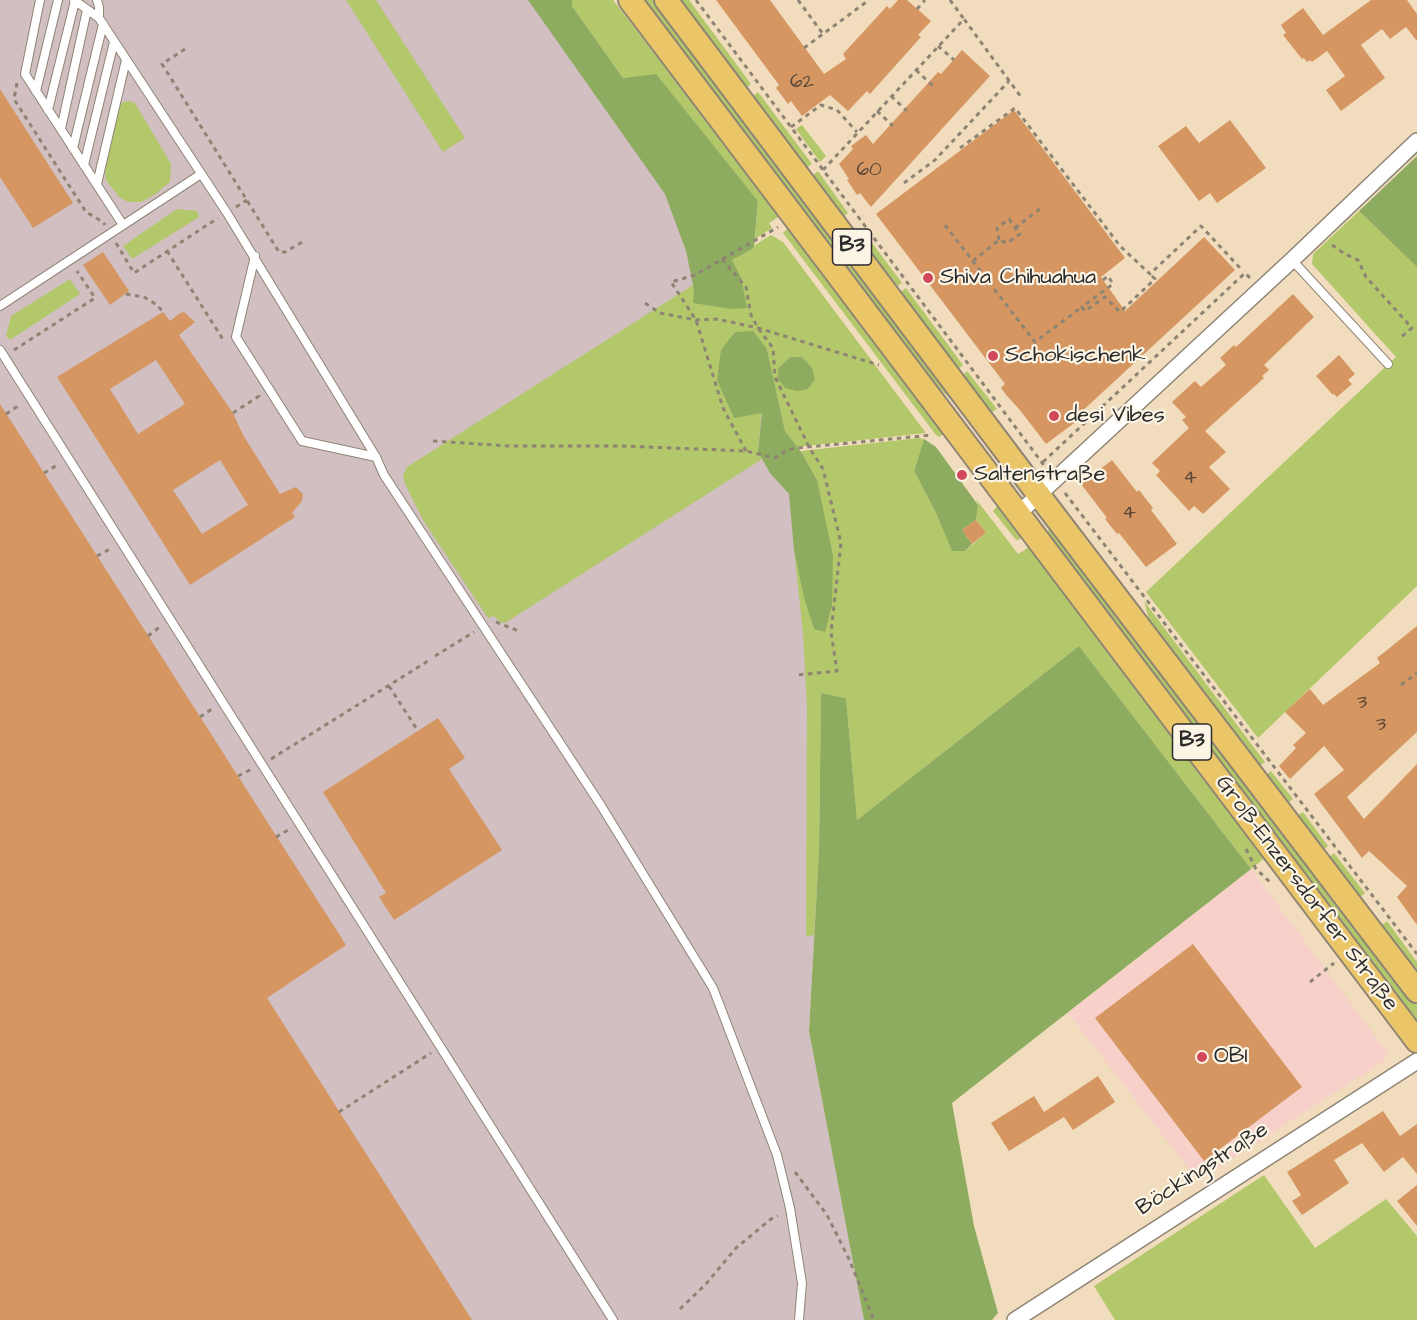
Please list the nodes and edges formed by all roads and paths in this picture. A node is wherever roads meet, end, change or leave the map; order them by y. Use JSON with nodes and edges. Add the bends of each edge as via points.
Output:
{"nodes":[{"id":1,"x":40,"y":0,"type":"edge"},
{"id":2,"x":58,"y":0,"type":"edge"},
{"id":3,"x":97,"y":0,"type":"edge"},
{"id":4,"x":630,"y":0,"type":"edge"},
{"id":5,"x":666,"y":0,"type":"edge"},
{"id":6,"x":696,"y":0,"type":"edge"},
{"id":7,"x":798,"y":0,"type":"edge"},
{"id":8,"x":869,"y":0,"type":"edge"},
{"id":9,"x":925,"y":0,"type":"edge"},
{"id":10,"x":950,"y":0,"type":"edge"},
{"id":11,"x":74,"y":1,"type":"edge"},
{"id":12,"x":917,"y":9,"type":"dead end"},
{"id":13,"x":87,"y":10,"type":"junction"},
{"id":14,"x":964,"y":19,"type":"junction"},
{"id":15,"x":101,"y":21,"type":"junction"},
{"id":16,"x":824,"y":33,"type":"junction"},
{"id":17,"x":114,"y":42,"type":"junction"},
{"id":18,"x":938,"y":46,"type":"junction"},
{"id":19,"x":804,"y":48,"type":"dead end"},
{"id":20,"x":185,"y":49,"type":"dead end"},
{"id":21,"x":126,"y":60,"type":"junction"},
{"id":22,"x":954,"y":60,"type":"dead end"},
{"id":23,"x":916,"y":70,"type":"junction"},
{"id":24,"x":1009,"y":81,"type":"junction"},
{"id":25,"x":933,"y":86,"type":"dead end"},
{"id":26,"x":36,"y":91,"type":"junction"},
{"id":27,"x":891,"y":96,"type":"junction"},
{"id":28,"x":1021,"y":97,"type":"dead end"},
{"id":29,"x":48,"y":110,"type":"junction"},
{"id":30,"x":877,"y":111,"type":"junction"},
{"id":31,"x":907,"y":111,"type":"dead end"},
{"id":32,"x":893,"y":126,"type":"dead end"},
{"id":33,"x":791,"y":127,"type":"junction"},
{"id":34,"x":60,"y":129,"type":"junction"},
{"id":35,"x":857,"y":132,"type":"junction"},
{"id":36,"x":1417,"y":141,"type":"edge"},
{"id":37,"x":73,"y":148,"type":"junction"},
{"id":38,"x":960,"y":148,"type":"dead end"},
{"id":39,"x":84,"y":165,"type":"junction"},
{"id":40,"x":823,"y":170,"type":"junction"},
{"id":41,"x":201,"y":174,"type":"junction"},
{"id":42,"x":904,"y":183,"type":"dead end"},
{"id":43,"x":97,"y":184,"type":"junction"},
{"id":44,"x":1041,"y":208,"type":"dead end"},
{"id":45,"x":791,"y":212,"type":"junction"},
{"id":46,"x":123,"y":225,"type":"junction"},
{"id":47,"x":945,"y":225,"type":"dead end"},
{"id":48,"x":1016,"y":228,"type":"junction"},
{"id":49,"x":306,"y":240,"type":"dead end"},
{"id":50,"x":999,"y":240,"type":"junction"},
{"id":51,"x":1328,"y":246,"type":"dead end"},
{"id":52,"x":167,"y":251,"type":"dead end"},
{"id":53,"x":255,"y":256,"type":"junction"},
{"id":54,"x":70,"y":259,"type":"junction"},
{"id":55,"x":722,"y":260,"type":"junction"},
{"id":56,"x":1292,"y":260,"type":"junction"},
{"id":57,"x":973,"y":261,"type":"junction"},
{"id":58,"x":1241,"y":269,"type":"dead end"},
{"id":59,"x":1245,"y":273,"type":"dead end"},
{"id":60,"x":1149,"y":274,"type":"junction"},
{"id":61,"x":1103,"y":280,"type":"dead end"},
{"id":62,"x":126,"y":294,"type":"dead end"},
{"id":63,"x":645,"y":303,"type":"dead end"},
{"id":64,"x":0,"y":306,"type":"edge"},
{"id":65,"x":1082,"y":306,"type":"junction"},
{"id":66,"x":163,"y":312,"type":"dead end"},
{"id":67,"x":696,"y":320,"type":"junction"},
{"id":68,"x":758,"y":328,"type":"junction"},
{"id":69,"x":1400,"y":338,"type":"dead end"},
{"id":70,"x":228,"y":348,"type":"dead end"},
{"id":71,"x":2,"y":353,"type":"edge"},
{"id":72,"x":1388,"y":364,"type":"dead end"},
{"id":73,"x":879,"y":365,"type":"dead end"},
{"id":74,"x":253,"y":386,"type":"dead end"},
{"id":75,"x":23,"y":403,"type":"dead end"},
{"id":76,"x":233,"y":413,"type":"dead end"},
{"id":77,"x":6,"y":414,"type":"dead end"},
{"id":78,"x":932,"y":435,"type":"dead end"},
{"id":79,"x":433,"y":441,"type":"dead end"},
{"id":80,"x":809,"y":447,"type":"junction"},
{"id":81,"x":746,"y":451,"type":"junction"},
{"id":82,"x":376,"y":457,"type":"junction"},
{"id":83,"x":1042,"y":462,"type":"junction"},
{"id":84,"x":61,"y":463,"type":"dead end"},
{"id":85,"x":1036,"y":467,"type":"dead end"},
{"id":86,"x":1048,"y":470,"type":"dead end"},
{"id":87,"x":44,"y":473,"type":"dead end"},
{"id":88,"x":1062,"y":489,"type":"dead end"},
{"id":89,"x":1038,"y":494,"type":"junction"},
{"id":90,"x":1019,"y":513,"type":"junction"},
{"id":91,"x":114,"y":547,"type":"dead end"},
{"id":92,"x":97,"y":556,"type":"dead end"},
{"id":93,"x":162,"y":624,"type":"dead end"},
{"id":94,"x":148,"y":636,"type":"dead end"},
{"id":95,"x":428,"y":661,"type":"dead end"},
{"id":96,"x":1417,"y":673,"type":"edge"},
{"id":97,"x":797,"y":675,"type":"dead end"},
{"id":98,"x":1401,"y":685,"type":"dead end"},
{"id":99,"x":389,"y":686,"type":"junction"},
{"id":100,"x":216,"y":707,"type":"dead end"},
{"id":101,"x":200,"y":717,"type":"dead end"},
{"id":102,"x":418,"y":731,"type":"dead end"},
{"id":103,"x":261,"y":762,"type":"junction"},
{"id":104,"x":238,"y":776,"type":"dead end"},
{"id":105,"x":1417,"y":954,"type":"edge"},
{"id":106,"x":1337,"y":961,"type":"dead end"},
{"id":107,"x":1310,"y":982,"type":"dead end"},
{"id":108,"x":1417,"y":991,"type":"edge"},
{"id":109,"x":1417,"y":1041,"type":"edge"},
{"id":110,"x":441,"y":1047,"type":"junction"},
{"id":111,"x":1417,"y":1061,"type":"edge"},
{"id":112,"x":339,"y":1112,"type":"dead end"},
{"id":113,"x":777,"y":1155,"type":"junction"},
{"id":114,"x":790,"y":1212,"type":"junction"},
{"id":115,"x":680,"y":1309,"type":"dead end"},
{"id":116,"x":613,"y":1320,"type":"edge"},
{"id":117,"x":799,"y":1320,"type":"edge"},
{"id":118,"x":874,"y":1320,"type":"edge"},
{"id":119,"x":1015,"y":1320,"type":"edge"}],
"edges":[{"from":1,"to":26,"type":"lane","via":[[25,74]]},
{"from":2,"to":26,"type":"lane"},
{"from":3,"to":15,"type":"lane"},
{"from":4,"to":45,"type":"main road","name":"Groß-Enzersdorfer Straße","number":"B3"},
{"from":5,"to":89,"type":"main road","name":"Groß-Enzersdorfer Straße","number":"B3"},
{"from":6,"to":33,"type":"path"},
{"from":7,"to":16,"type":"path"},
{"from":8,"to":16,"type":"path"},
{"from":9,"to":12,"type":"path"},
{"from":10,"to":14,"type":"path"},
{"from":11,"to":13,"type":"lane"},
{"from":11,"to":29,"type":"lane"},
{"from":13,"to":15,"type":"lane"},
{"from":13,"to":34,"type":"lane"},
{"from":14,"to":18,"type":"path"},
{"from":14,"to":24,"type":"path"},
{"from":15,"to":17,"type":"lane"},
{"from":15,"to":37,"type":"lane"},
{"from":16,"to":19,"type":"path"},
{"from":17,"to":21,"type":"lane"},
{"from":17,"to":39,"type":"lane"},
{"from":18,"to":22,"type":"path"},
{"from":18,"to":23,"type":"path"},
{"from":20,"to":49,"type":"path","via":[[162,64],[279,252]]},
{"from":21,"to":41,"type":"lane"},
{"from":21,"to":43,"type":"lane"},
{"from":23,"to":25,"type":"path"},
{"from":23,"to":27,"type":"path"},
{"from":24,"to":28,"type":"path"},
{"from":24,"to":42,"type":"path","via":[[935,160]]},
{"from":26,"to":29,"type":"lane"},
{"from":27,"to":30,"type":"path"},
{"from":27,"to":31,"type":"path"},
{"from":29,"to":34,"type":"lane"},
{"from":30,"to":32,"type":"path"},
{"from":30,"to":35,"type":"path"},
{"from":33,"to":35,"type":"path","via":[[821,105],[837,110]]},
{"from":33,"to":40,"type":"path"},
{"from":34,"to":37,"type":"lane"},
{"from":35,"to":40,"type":"path"},
{"from":36,"to":56,"type":"street"},
{"from":37,"to":39,"type":"lane"},
{"from":38,"to":60,"type":"path","via":[[1015,108],[1120,246]]},
{"from":39,"to":43,"type":"lane"},
{"from":40,"to":83,"type":"path"},
{"from":41,"to":46,"type":"lane"},
{"from":41,"to":53,"type":"lane"},
{"from":43,"to":46,"type":"lane"},
{"from":44,"to":48,"type":"path"},
{"from":45,"to":55,"type":"path","via":[[776,229]]},
{"from":45,"to":90,"type":"main road","name":"Groß-Enzersdorfer Straße","number":"B3"},
{"from":46,"to":54,"type":"lane"},
{"from":47,"to":57,"type":"path"},
{"from":48,"to":50,"type":"path","via":[[1020,234],[1007,243]]},
{"from":48,"to":50,"type":"path","via":[[1009,219],[997,228]]},
{"from":50,"to":57,"type":"path"},
{"from":51,"to":69,"type":"path","via":[[1336,246],[1358,260],[1366,278],[1412,328]]},
{"from":52,"to":70,"type":"path"},
{"from":53,"to":82,"type":"lane"},
{"from":53,"to":82,"type":"lane","via":[[236,337],[302,441]]},
{"from":54,"to":64,"type":"lane"},
{"from":54,"to":71,"type":"path","via":[[95,298]]},
{"from":55,"to":67,"type":"path","via":[[695,275],[671,282]]},
{"from":55,"to":68,"type":"path","via":[[746,287],[751,315]]},
{"from":56,"to":72,"type":"lane"},
{"from":56,"to":89,"type":"street"},
{"from":57,"to":65,"type":"path","via":[[1035,342]]},
{"from":58,"to":60,"type":"path","via":[[1201,226]]},
{"from":59,"to":83,"type":"path"},
{"from":60,"to":65,"type":"path","via":[[1155,279],[1120,312],[1105,297],[1085,311]]},
{"from":61,"to":65,"type":"path","via":[[1108,276],[1113,284]]},
{"from":62,"to":66,"type":"path","via":[[144,297]]},
{"from":63,"to":67,"type":"path","via":[[660,313]]},
{"from":67,"to":68,"type":"path","via":[[717,319]]},
{"from":67,"to":81,"type":"path","via":[[723,408]]},
{"from":68,"to":73,"type":"path"},
{"from":68,"to":80,"type":"path","via":[[773,348],[775,377]]},
{"from":71,"to":103,"type":"lane"},
{"from":74,"to":76,"type":"path","via":[[259,396]]},
{"from":75,"to":77,"type":"path"},
{"from":78,"to":80,"type":"path"},
{"from":79,"to":81,"type":"path"},
{"from":80,"to":81,"type":"path","via":[[787,450],[774,458]]},
{"from":80,"to":97,"type":"path","via":[[823,469],[841,543],[831,632],[837,671]]},
{"from":82,"to":113,"type":"lane","via":[[384,475],[600,804],[713,988]]},
{"from":83,"to":85,"type":"path"},
{"from":83,"to":86,"type":"path"},
{"from":84,"to":87,"type":"path"},
{"from":88,"to":105,"type":"path"},
{"from":89,"to":90,"type":"street"},
{"from":89,"to":108,"type":"main road","name":"Groß-Enzersdorfer Straße","number":"B3"},
{"from":90,"to":109,"type":"main road","name":"Groß-Enzersdorfer Straße","number":"B3"},
{"from":91,"to":92,"type":"path"},
{"from":93,"to":94,"type":"path"},
{"from":95,"to":99,"type":"path"},
{"from":96,"to":98,"type":"path"},
{"from":99,"to":102,"type":"path"},
{"from":99,"to":103,"type":"path","via":[[276,758]]},
{"from":100,"to":101,"type":"path"},
{"from":103,"to":104,"type":"path"},
{"from":103,"to":110,"type":"lane"},
{"from":106,"to":107,"type":"path"},
{"from":110,"to":112,"type":"path"},
{"from":110,"to":116,"type":"lane"},
{"from":111,"to":119,"type":"street","name":"Böckingstraße"},
{"from":113,"to":114,"type":"lane"},
{"from":113,"to":118,"type":"path","via":[[827,1215]]},
{"from":114,"to":115,"type":"path","via":[[771,1219],[736,1248]]},
{"from":114,"to":117,"type":"lane","via":[[802,1283]]}]}
